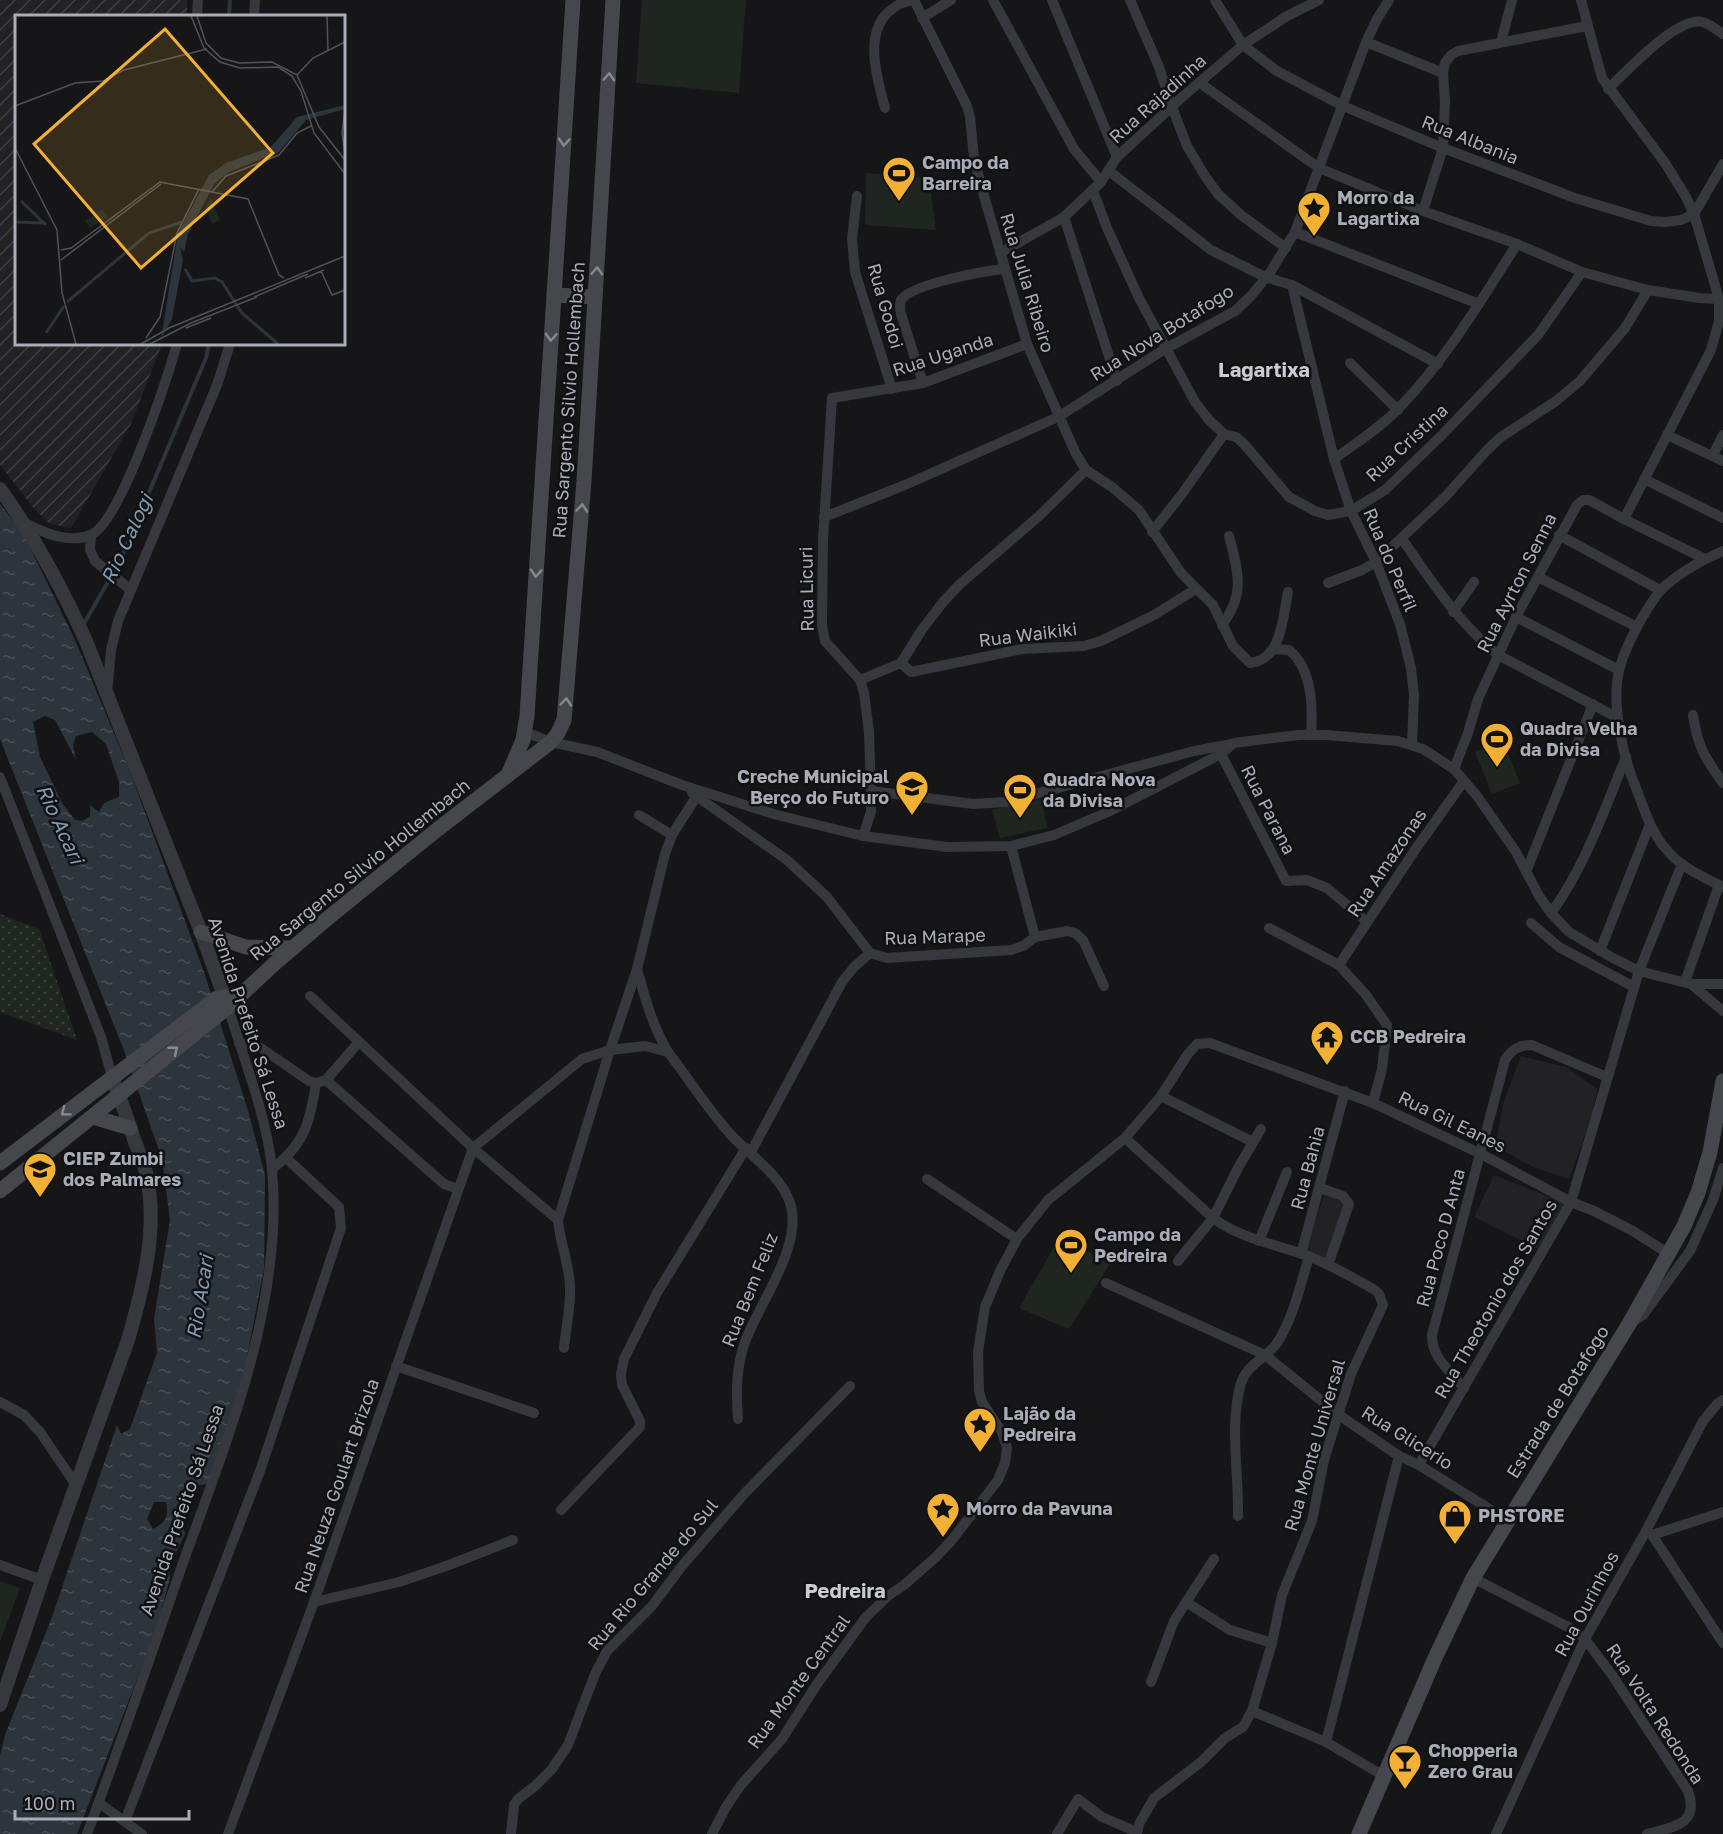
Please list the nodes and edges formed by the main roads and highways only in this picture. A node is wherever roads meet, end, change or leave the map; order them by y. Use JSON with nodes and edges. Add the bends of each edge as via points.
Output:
{"nodes":[{"id":1,"x":573,"y":0,"type":"edge"},
{"id":2,"x":613,"y":0,"type":"edge"},
{"id":3,"x":554,"y":295,"type":"junction"},
{"id":4,"x":596,"y":297,"type":"junction"},
{"id":5,"x":507,"y":778,"type":"junction"},
{"id":6,"x":201,"y":932,"type":"road end"},
{"id":7,"x":293,"y":948,"type":"junction"},
{"id":8,"x":226,"y":1002,"type":"junction"},
{"id":9,"x":1723,"y":1081,"type":"edge"},
{"id":10,"x":93,"y":1117,"type":"junction"},
{"id":11,"x":130,"y":1128,"type":"road end"},
{"id":12,"x":0,"y":1163,"type":"edge"},
{"id":13,"x":0,"y":1191,"type":"edge"},
{"id":14,"x":1359,"y":1834,"type":"edge"}],
"edges":[{"from":1,"to":3,"type":"main road","name":"Rua Sargento Silvio Hollembach","one_way":true},
{"from":4,"to":2,"type":"main road","name":"Rua Sargento Silvio Hollembach","one_way":true},
{"from":3,"to":4,"type":"main road"},
{"from":3,"to":5,"type":"main road","name":"Rua Sargento Silvio Hollembach","one_way":true,"via":[[525,732]]},
{"from":5,"to":4,"type":"main road","name":"Rua Sargento Silvio Hollembach","one_way":true,"via":[[551,742],[564,720]]},
{"from":5,"to":7,"type":"main road","name":"Rua Sargento Silvio Hollembach"},
{"from":6,"to":7,"type":"main road","via":[[246,947]]},
{"from":7,"to":8,"type":"main road","name":"Rua Sargento Silvio Hollembach"},
{"from":10,"to":8,"type":"main road","name":"Rua Sargento Silvio Hollembach","one_way":true},
{"from":8,"to":12,"type":"main road","name":"Rua Sargento Silvio Hollembach","one_way":true,"via":[[117,1073]]},
{"from":9,"to":14,"type":"main road","name":"Estrada de Botafogo","via":[[1698,1193],[1669,1254],[1473,1578]]},
{"from":10,"to":11,"type":"main road"},
{"from":10,"to":13,"type":"main road","name":"Rua Sargento Silvio Hollembach"}]}
